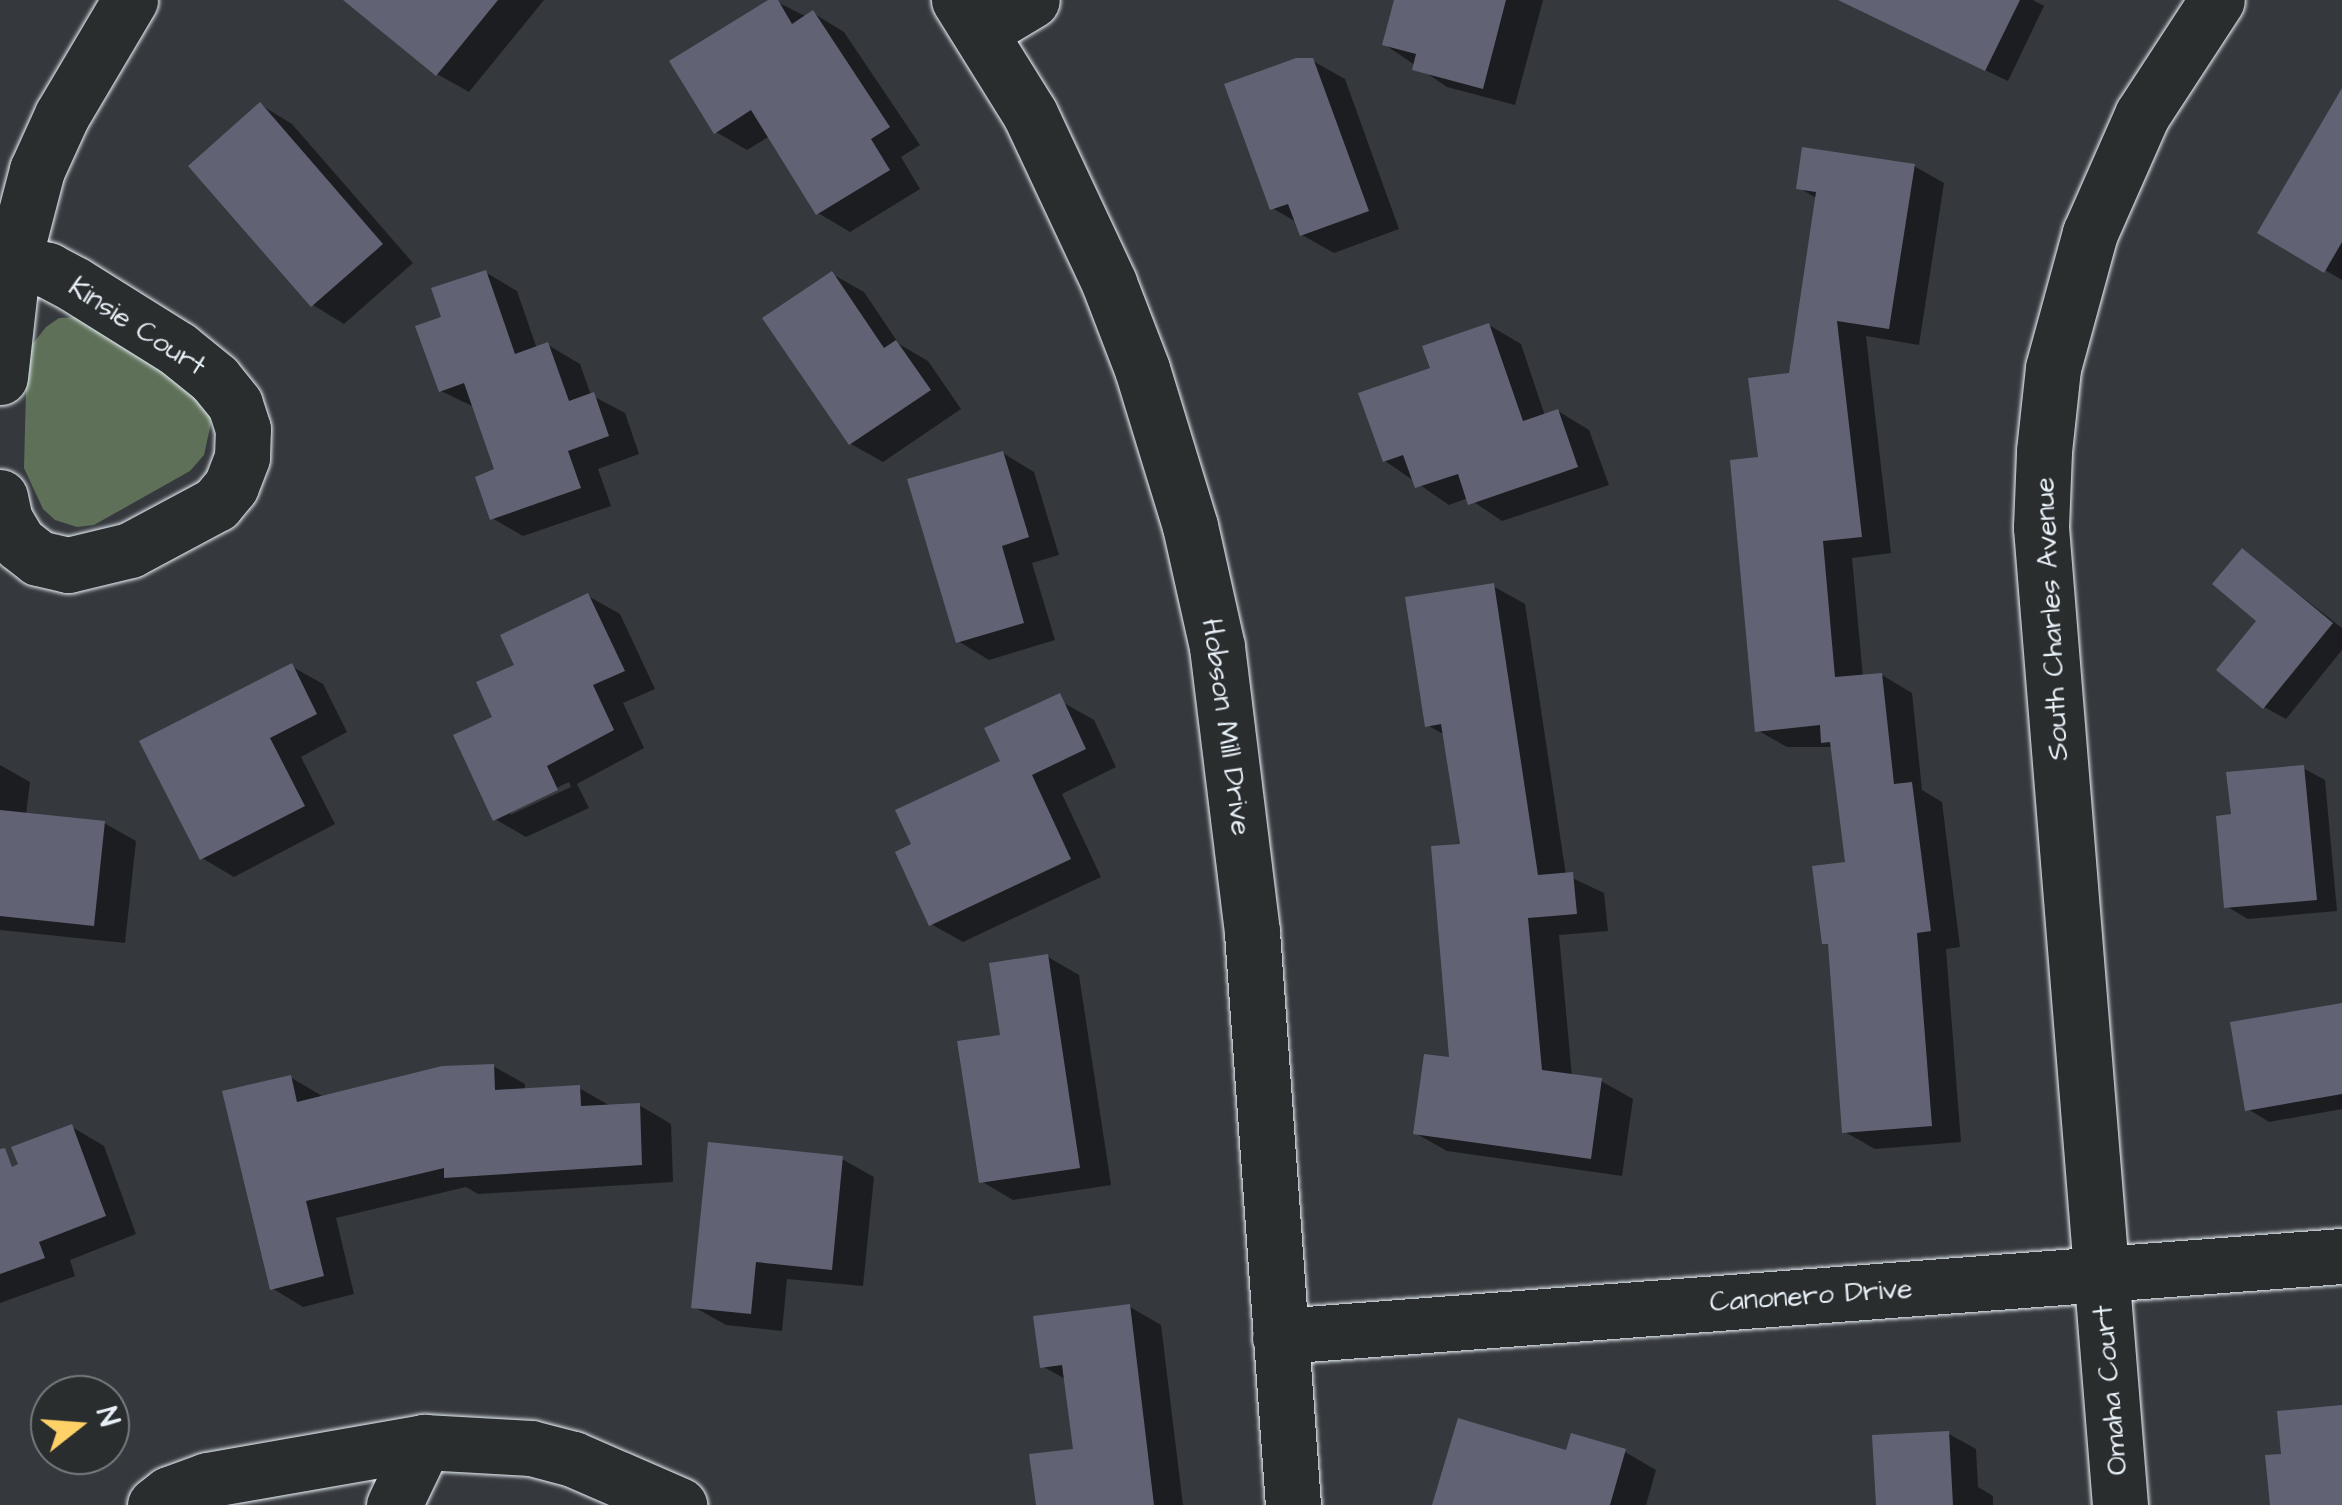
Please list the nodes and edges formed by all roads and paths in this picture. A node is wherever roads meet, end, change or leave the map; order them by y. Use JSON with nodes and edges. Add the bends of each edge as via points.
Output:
{"nodes":[{"id":1,"x":130,"y":0,"type":"edge"},
{"id":2,"x":1032,"y":0,"type":"edge"},
{"id":3,"x":2217,"y":0,"type":"edge"},
{"id":4,"x":971,"y":15,"type":"edge"},
{"id":5,"x":13,"y":262,"type":"junction"},
{"id":6,"x":0,"y":377,"type":"edge"},
{"id":7,"x":0,"y":498,"type":"edge"},
{"id":8,"x":2342,"y":1256,"type":"edge"},
{"id":9,"x":2102,"y":1275,"type":"junction"},
{"id":10,"x":1280,"y":1336,"type":"junction"},
{"id":11,"x":424,"y":1442,"type":"junction"},
{"id":12,"x":155,"y":1505,"type":"edge"},
{"id":13,"x":394,"y":1505,"type":"edge"},
{"id":14,"x":679,"y":1505,"type":"edge"},
{"id":15,"x":1292,"y":1505,"type":"edge"},
{"id":16,"x":2120,"y":1505,"type":"edge"}],
"edges":[{"from":1,"to":5,"type":"street","via":[[37,170]]},
{"from":2,"to":4,"type":"street"},
{"from":3,"to":9,"type":"street","name":"South Charles Avenue","via":[[2142,115],[2090,233],[2053,368],[2044,451],[2041,526]]},
{"from":4,"to":10,"type":"street","name":"Hobson Mill Drive","via":[[1030,114],[1108,283],[1190,526],[1217,647],[1240,817]]},
{"from":5,"to":6,"type":"street"},
{"from":5,"to":7,"type":"street","name":"Kinsie Court","via":[[74,284],[214,378],[235,404],[242,457],[216,504],[130,550],[68,566],[38,558],[19,543]]},
{"from":8,"to":9,"type":"street","name":"Canonero Drive"},
{"from":9,"to":10,"type":"street","name":"Canonero Drive"},
{"from":9,"to":16,"type":"street","name":"Omaha Court"},
{"from":10,"to":15,"type":"street","name":"Hobson Mill Drive"},
{"from":11,"to":12,"type":"street","via":[[208,1480]]},
{"from":11,"to":13,"type":"street"},
{"from":11,"to":14,"type":"street","via":[[532,1448]]}]}
